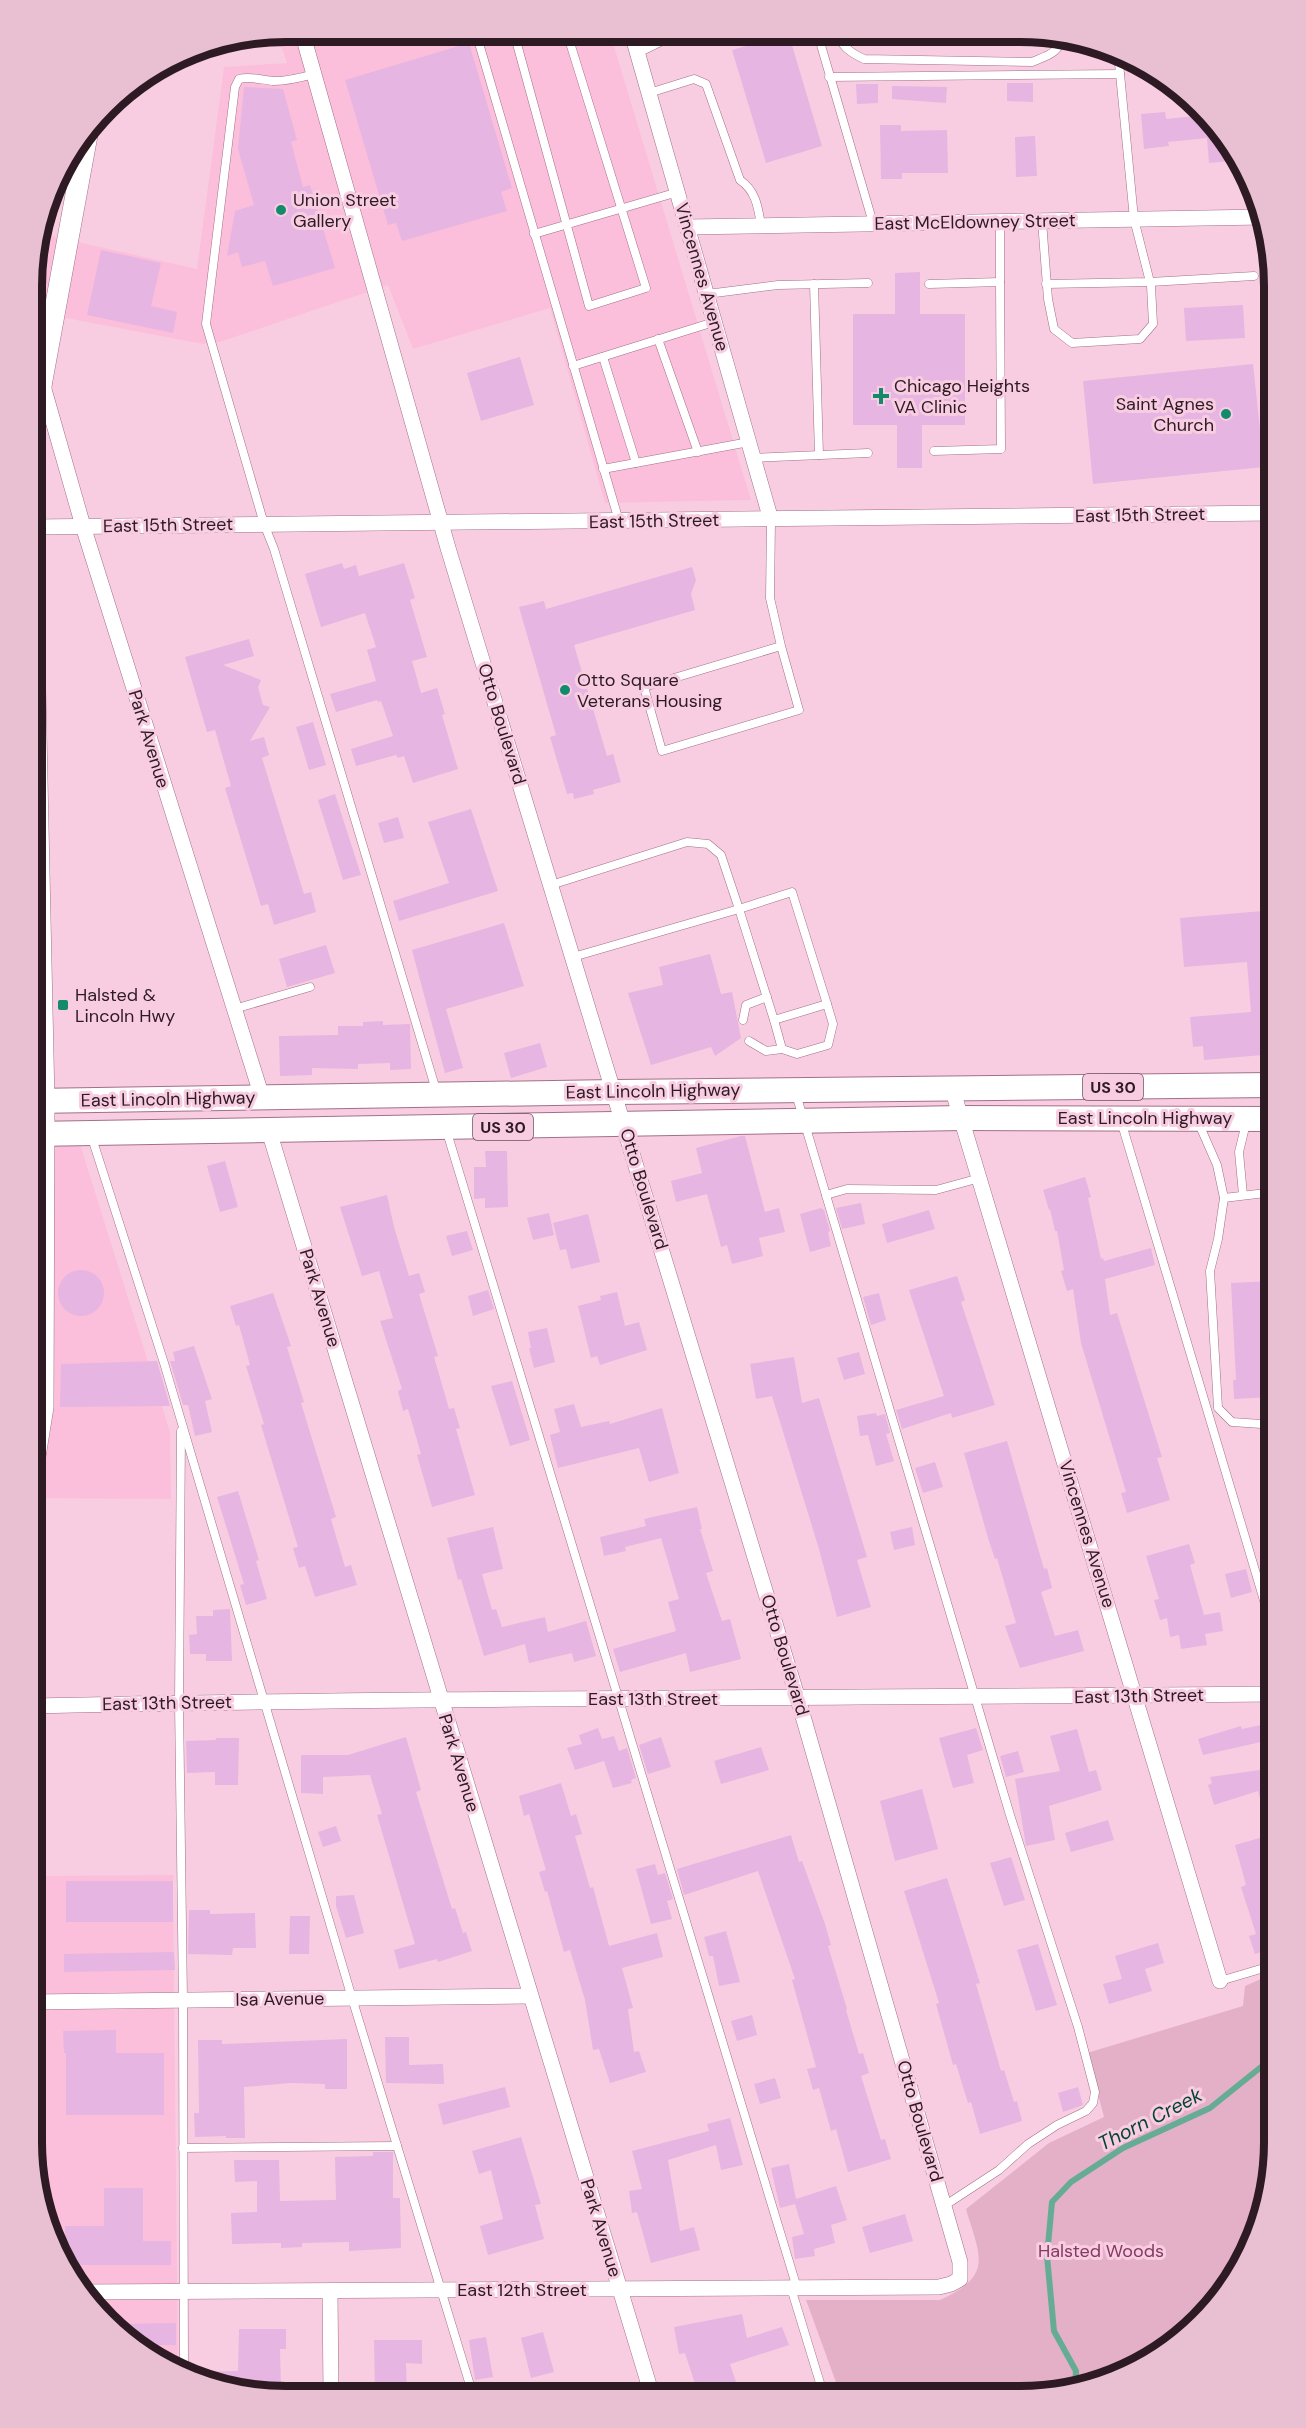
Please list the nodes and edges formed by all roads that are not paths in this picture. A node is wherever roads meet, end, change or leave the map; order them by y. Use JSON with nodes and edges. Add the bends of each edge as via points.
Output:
{"nodes":[{"id":1,"x":305,"y":42,"type":"edge"},
{"id":2,"x":479,"y":42,"type":"edge"},
{"id":3,"x":517,"y":42,"type":"edge"},
{"id":4,"x":570,"y":42,"type":"edge"},
{"id":5,"x":635,"y":42,"type":"edge"},
{"id":6,"x":661,"y":42,"type":"edge"},
{"id":7,"x":820,"y":42,"type":"edge"},
{"id":8,"x":842,"y":42,"type":"edge"},
{"id":9,"x":1059,"y":45,"type":"edge"},
{"id":10,"x":638,"y":53,"type":"junction"},
{"id":11,"x":1119,"y":63,"type":"edge"},
{"id":12,"x":314,"y":74,"type":"junction"},
{"id":13,"x":1120,"y":74,"type":"junction"},
{"id":14,"x":829,"y":77,"type":"junction"},
{"id":15,"x":649,"y":93,"type":"junction"},
{"id":16,"x":84,"y":149,"type":"edge"},
{"id":17,"x":678,"y":192,"type":"junction"},
{"id":18,"x":620,"y":209,"type":"junction"},
{"id":19,"x":1254,"y":217,"type":"edge"},
{"id":20,"x":1134,"y":219,"type":"junction"},
{"id":21,"x":1041,"y":220,"type":"junction"},
{"id":22,"x":1000,"y":221,"type":"junction"},
{"id":23,"x":873,"y":223,"type":"junction"},
{"id":24,"x":568,"y":224,"type":"junction"},
{"id":25,"x":761,"y":225,"type":"junction"},
{"id":26,"x":687,"y":227,"type":"junction"},
{"id":27,"x":534,"y":234,"type":"junction"},
{"id":28,"x":1254,"y":276,"type":"dead end"},
{"id":29,"x":1000,"y":282,"type":"junction"},
{"id":30,"x":1150,"y":282,"type":"junction"},
{"id":31,"x":868,"y":283,"type":"dead end"},
{"id":32,"x":814,"y":284,"type":"junction"},
{"id":33,"x":929,"y":284,"type":"dead end"},
{"id":34,"x":1046,"y":284,"type":"junction"},
{"id":35,"x":706,"y":294,"type":"junction"},
{"id":36,"x":714,"y":322,"type":"junction"},
{"id":37,"x":658,"y":339,"type":"junction"},
{"id":38,"x":603,"y":357,"type":"junction"},
{"id":39,"x":573,"y":366,"type":"junction"},
{"id":40,"x":42,"y":380,"type":"joint"},
{"id":41,"x":749,"y":442,"type":"junction"},
{"id":42,"x":934,"y":451,"type":"dead end"},
{"id":43,"x":698,"y":452,"type":"junction"},
{"id":44,"x":868,"y":453,"type":"dead end"},
{"id":45,"x":819,"y":455,"type":"junction"},
{"id":46,"x":753,"y":458,"type":"junction"},
{"id":47,"x":636,"y":463,"type":"junction"},
{"id":48,"x":603,"y":469,"type":"junction"},
{"id":49,"x":1264,"y":513,"type":"edge"},
{"id":50,"x":771,"y":520,"type":"junction"},
{"id":51,"x":619,"y":521,"type":"junction"},
{"id":52,"x":441,"y":523,"type":"junction"},
{"id":53,"x":264,"y":524,"type":"junction"},
{"id":54,"x":83,"y":526,"type":"junction"},
{"id":55,"x":42,"y":527,"type":"edge"},
{"id":56,"x":782,"y":646,"type":"junction"},
{"id":57,"x":551,"y":885,"type":"junction"},
{"id":58,"x":739,"y":909,"type":"junction"},
{"id":59,"x":573,"y":957,"type":"junction"},
{"id":60,"x":310,"y":987,"type":"dead end"},
{"id":61,"x":767,"y":997,"type":"junction"},
{"id":62,"x":827,"y":1004,"type":"junction"},
{"id":63,"x":233,"y":1009,"type":"junction"},
{"id":64,"x":743,"y":1020,"type":"dead end"},
{"id":65,"x":774,"y":1020,"type":"junction"},
{"id":66,"x":749,"y":1041,"type":"dead end"},
{"id":67,"x":782,"y":1049,"type":"junction"},
{"id":68,"x":1264,"y":1085,"type":"edge"},
{"id":69,"x":952,"y":1088,"type":"junction"},
{"id":70,"x":795,"y":1090,"type":"junction"},
{"id":71,"x":614,"y":1092,"type":"junction"},
{"id":72,"x":437,"y":1095,"type":"junction"},
{"id":73,"x":262,"y":1097,"type":"junction"},
{"id":74,"x":42,"y":1101,"type":"edge"},
{"id":75,"x":962,"y":1118,"type":"junction"},
{"id":76,"x":1120,"y":1118,"type":"junction"},
{"id":77,"x":1196,"y":1119,"type":"junction"},
{"id":78,"x":1247,"y":1119,"type":"junction"},
{"id":79,"x":1264,"y":1119,"type":"edge"},
{"id":80,"x":804,"y":1121,"type":"junction"},
{"id":81,"x":624,"y":1124,"type":"junction"},
{"id":82,"x":446,"y":1128,"type":"junction"},
{"id":83,"x":269,"y":1131,"type":"junction"},
{"id":84,"x":90,"y":1133,"type":"junction"},
{"id":85,"x":42,"y":1134,"type":"edge"},
{"id":86,"x":980,"y":1178,"type":"junction"},
{"id":87,"x":1264,"y":1193,"type":"edge"},
{"id":88,"x":826,"y":1194,"type":"junction"},
{"id":89,"x":1243,"y":1196,"type":"junction"},
{"id":90,"x":1224,"y":1198,"type":"junction"},
{"id":91,"x":42,"y":1352,"type":"edge"},
{"id":92,"x":42,"y":1413,"type":"edge"},
{"id":93,"x":181,"y":1421,"type":"junction"},
{"id":94,"x":1264,"y":1424,"type":"edge"},
{"id":95,"x":1264,"y":1600,"type":"edge"},
{"id":96,"x":1136,"y":1696,"type":"junction"},
{"id":97,"x":1264,"y":1696,"type":"edge"},
{"id":98,"x":976,"y":1697,"type":"junction"},
{"id":99,"x":440,"y":1698,"type":"junction"},
{"id":100,"x":619,"y":1698,"type":"junction"},
{"id":101,"x":798,"y":1699,"type":"junction"},
{"id":102,"x":265,"y":1701,"type":"junction"},
{"id":103,"x":179,"y":1703,"type":"junction"},
{"id":104,"x":42,"y":1706,"type":"edge"},
{"id":105,"x":1264,"y":1968,"type":"edge"},
{"id":106,"x":1220,"y":1981,"type":"joint"},
{"id":107,"x":529,"y":1996,"type":"junction"},
{"id":108,"x":352,"y":1998,"type":"junction"},
{"id":109,"x":183,"y":2000,"type":"junction"},
{"id":110,"x":42,"y":2002,"type":"edge"},
{"id":111,"x":397,"y":2146,"type":"junction"},
{"id":112,"x":183,"y":2148,"type":"junction"},
{"id":113,"x":944,"y":2206,"type":"junction"},
{"id":114,"x":960,"y":2279,"type":"joint"},
{"id":115,"x":794,"y":2288,"type":"junction"},
{"id":116,"x":619,"y":2289,"type":"junction"},
{"id":117,"x":441,"y":2290,"type":"junction"},
{"id":118,"x":330,"y":2291,"type":"junction"},
{"id":119,"x":95,"y":2292,"type":"edge"},
{"id":120,"x":183,"y":2292,"type":"junction"},
{"id":121,"x":184,"y":2363,"type":"edge"},
{"id":122,"x":330,"y":2386,"type":"edge"},
{"id":123,"x":470,"y":2386,"type":"edge"},
{"id":124,"x":649,"y":2386,"type":"edge"},
{"id":125,"x":821,"y":2386,"type":"edge"}],
"edges":[{"from":1,"to":12,"type":"street","name":"Otto Boulevard"},
{"from":2,"to":27,"type":"lane"},
{"from":3,"to":24,"type":"lane"},
{"from":4,"to":18,"type":"lane"},
{"from":5,"to":10,"type":"street","name":"Vincennes Avenue"},
{"from":6,"to":10,"type":"lane"},
{"from":7,"to":14,"type":"lane"},
{"from":8,"to":9,"type":"lane","via":[[851,53],[864,59],[1032,62],[1056,51]]},
{"from":10,"to":15,"type":"street","name":"Vincennes Avenue"},
{"from":11,"to":13,"type":"lane"},
{"from":12,"to":52,"type":"street","name":"Otto Boulevard"},
{"from":12,"to":53,"type":"lane","via":[[272,81],[249,77],[239,79],[235,87],[206,324]]},
{"from":13,"to":14,"type":"lane"},
{"from":13,"to":20,"type":"lane"},
{"from":14,"to":23,"type":"lane"},
{"from":15,"to":17,"type":"street","name":"Vincennes Avenue"},
{"from":15,"to":25,"type":"lane","via":[[694,79],[706,84],[740,180],[756,201]]},
{"from":16,"to":40,"type":"street"},
{"from":17,"to":18,"type":"lane"},
{"from":17,"to":26,"type":"street","name":"Vincennes Avenue"},
{"from":18,"to":24,"type":"lane"},
{"from":18,"to":24,"type":"lane","via":[[646,288],[589,306]]},
{"from":19,"to":20,"type":"street","name":"East McEldowney Street"},
{"from":20,"to":21,"type":"street","name":"East McEldowney Street"},
{"from":20,"to":30,"type":"lane"},
{"from":21,"to":22,"type":"street","name":"East McEldowney Street"},
{"from":21,"to":34,"type":"lane"},
{"from":22,"to":23,"type":"street","name":"East McEldowney Street"},
{"from":22,"to":29,"type":"lane"},
{"from":23,"to":25,"type":"street","name":"East McEldowney Street"},
{"from":24,"to":27,"type":"lane"},
{"from":25,"to":26,"type":"street","name":"East McEldowney Street"},
{"from":26,"to":35,"type":"street","name":"Vincennes Avenue"},
{"from":27,"to":39,"type":"lane"},
{"from":28,"to":30,"type":"lane"},
{"from":29,"to":33,"type":"lane"},
{"from":29,"to":42,"type":"lane","via":[[1001,449]]},
{"from":30,"to":34,"type":"lane"},
{"from":30,"to":34,"type":"lane","via":[[1153,324],[1140,339],[1072,343],[1054,329]]},
{"from":31,"to":32,"type":"lane"},
{"from":32,"to":35,"type":"lane"},
{"from":32,"to":45,"type":"lane"},
{"from":35,"to":36,"type":"street","name":"Vincennes Avenue"},
{"from":36,"to":37,"type":"lane"},
{"from":36,"to":41,"type":"street","name":"Vincennes Avenue"},
{"from":37,"to":38,"type":"lane"},
{"from":37,"to":43,"type":"lane"},
{"from":38,"to":39,"type":"lane"},
{"from":38,"to":47,"type":"lane"},
{"from":39,"to":48,"type":"lane"},
{"from":40,"to":54,"type":"street","name":"Park Avenue"},
{"from":41,"to":43,"type":"lane"},
{"from":41,"to":46,"type":"street","name":"Vincennes Avenue"},
{"from":43,"to":47,"type":"lane"},
{"from":44,"to":45,"type":"lane"},
{"from":45,"to":46,"type":"lane"},
{"from":46,"to":50,"type":"street","name":"Vincennes Avenue"},
{"from":47,"to":48,"type":"lane"},
{"from":48,"to":51,"type":"lane"},
{"from":49,"to":50,"type":"street","name":"East 15th Street"},
{"from":50,"to":51,"type":"street","name":"East 15th Street"},
{"from":50,"to":56,"type":"lane","via":[[770,598]]},
{"from":51,"to":52,"type":"street","name":"East 15th Street"},
{"from":52,"to":53,"type":"street","name":"East 15th Street"},
{"from":52,"to":57,"type":"street","name":"Otto Boulevard"},
{"from":53,"to":54,"type":"street","name":"East 15th Street"},
{"from":53,"to":72,"type":"lane"},
{"from":54,"to":55,"type":"street","name":"East 15th Street"},
{"from":54,"to":63,"type":"street","name":"Park Avenue"},
{"from":56,"to":56,"type":"lane","via":[[644,687],[662,751],[799,710]]},
{"from":57,"to":58,"type":"lane","via":[[687,843],[708,844],[721,855]]},
{"from":57,"to":59,"type":"street","name":"Otto Boulevard"},
{"from":58,"to":59,"type":"lane"},
{"from":58,"to":61,"type":"lane"},
{"from":58,"to":62,"type":"lane","via":[[792,892]]},
{"from":59,"to":71,"type":"street","name":"Otto Boulevard"},
{"from":60,"to":63,"type":"lane"},
{"from":61,"to":64,"type":"lane","via":[[746,1005]]},
{"from":61,"to":65,"type":"lane"},
{"from":62,"to":65,"type":"lane"},
{"from":62,"to":67,"type":"lane","via":[[834,1024],[828,1045],[797,1054]]},
{"from":63,"to":73,"type":"street","name":"Park Avenue"},
{"from":65,"to":67,"type":"lane"},
{"from":66,"to":67,"type":"lane","via":[[766,1051]]},
{"from":68,"to":69,"type":"main road","name":"East Lincoln Highway","number":"US 30"},
{"from":69,"to":70,"type":"main road","name":"East Lincoln Highway","number":"US 30"},
{"from":69,"to":75,"type":"street","name":"Vincennes Avenue"},
{"from":70,"to":71,"type":"main road","name":"East Lincoln Highway","number":"US 30"},
{"from":70,"to":80,"type":"lane"},
{"from":71,"to":72,"type":"main road","name":"East Lincoln Highway","number":"US 30"},
{"from":71,"to":81,"type":"street","name":"Otto Boulevard"},
{"from":72,"to":73,"type":"main road","name":"East Lincoln Highway","number":"US 30"},
{"from":73,"to":74,"type":"main road","name":"East Lincoln Highway","number":"US 30"},
{"from":75,"to":76,"type":"main road","name":"East Lincoln Highway","number":"US 30"},
{"from":75,"to":80,"type":"main road","name":"East Lincoln Highway","number":"US 30"},
{"from":75,"to":86,"type":"street","name":"Vincennes Avenue"},
{"from":76,"to":77,"type":"main road","name":"East Lincoln Highway","number":"US 30"},
{"from":76,"to":95,"type":"lane"},
{"from":77,"to":78,"type":"main road","name":"East Lincoln Highway","number":"US 30"},
{"from":77,"to":90,"type":"lane","via":[[1217,1165]]},
{"from":78,"to":79,"type":"main road","name":"East Lincoln Highway","number":"US 30"},
{"from":78,"to":89,"type":"lane","via":[[1239,1152]]},
{"from":80,"to":81,"type":"main road","name":"East Lincoln Highway","number":"US 30"},
{"from":80,"to":88,"type":"lane"},
{"from":81,"to":82,"type":"main road","name":"East Lincoln Highway","number":"US 30"},
{"from":81,"to":101,"type":"street","name":"Otto Boulevard"},
{"from":82,"to":83,"type":"main road","name":"East Lincoln Highway","number":"US 30"},
{"from":82,"to":100,"type":"lane"},
{"from":83,"to":84,"type":"main road","name":"East Lincoln Highway","number":"US 30"},
{"from":83,"to":99,"type":"street","name":"Park Avenue"},
{"from":84,"to":85,"type":"main road","name":"East Lincoln Highway","number":"US 30"},
{"from":84,"to":93,"type":"lane"},
{"from":86,"to":88,"type":"lane","via":[[936,1190],[847,1189]]},
{"from":86,"to":96,"type":"street","name":"Vincennes Avenue"},
{"from":87,"to":89,"type":"lane"},
{"from":88,"to":98,"type":"lane"},
{"from":89,"to":90,"type":"lane"},
{"from":90,"to":94,"type":"lane","via":[[1210,1271],[1218,1407],[1232,1422]]},
{"from":91,"to":92,"type":"street"},
{"from":93,"to":102,"type":"lane"},
{"from":93,"to":103,"type":"lane"},
{"from":96,"to":97,"type":"street","name":"East 13th Street"},
{"from":96,"to":98,"type":"street","name":"East 13th Street"},
{"from":96,"to":106,"type":"street","name":"Vincennes Avenue"},
{"from":98,"to":101,"type":"street","name":"East 13th Street"},
{"from":98,"to":113,"type":"lane","via":[[1095,2092],[1086,2111],[1028,2144],[999,2170]]},
{"from":99,"to":100,"type":"street","name":"East 13th Street"},
{"from":99,"to":102,"type":"street","name":"East 13th Street"},
{"from":99,"to":107,"type":"street","name":"Park Avenue"},
{"from":100,"to":101,"type":"street","name":"East 13th Street"},
{"from":100,"to":115,"type":"lane"},
{"from":101,"to":113,"type":"street","name":"Otto Boulevard"},
{"from":102,"to":103,"type":"street","name":"East 13th Street"},
{"from":102,"to":108,"type":"lane"},
{"from":103,"to":104,"type":"street","name":"East 13th Street"},
{"from":103,"to":109,"type":"lane"},
{"from":105,"to":106,"type":"lane"},
{"from":107,"to":108,"type":"street","name":"Isa Avenue"},
{"from":107,"to":116,"type":"street","name":"Park Avenue"},
{"from":108,"to":109,"type":"street","name":"Isa Avenue"},
{"from":108,"to":111,"type":"lane"},
{"from":109,"to":110,"type":"street","name":"Isa Avenue"},
{"from":109,"to":112,"type":"lane"},
{"from":111,"to":112,"type":"lane"},
{"from":111,"to":117,"type":"lane"},
{"from":112,"to":120,"type":"lane"},
{"from":113,"to":114,"type":"street","name":"Otto Boulevard","via":[[960,2262]]},
{"from":114,"to":115,"type":"street","name":"East 12th Street","via":[[939,2287]]},
{"from":115,"to":116,"type":"street","name":"East 12th Street"},
{"from":115,"to":125,"type":"lane"},
{"from":116,"to":117,"type":"street","name":"East 12th Street"},
{"from":116,"to":124,"type":"street","name":"Park Avenue"},
{"from":117,"to":118,"type":"street","name":"East 12th Street"},
{"from":117,"to":123,"type":"lane"},
{"from":118,"to":120,"type":"street","name":"East 12th Street"},
{"from":118,"to":122,"type":"street"},
{"from":119,"to":120,"type":"street","name":"East 12th Street"},
{"from":120,"to":121,"type":"lane"}]}
